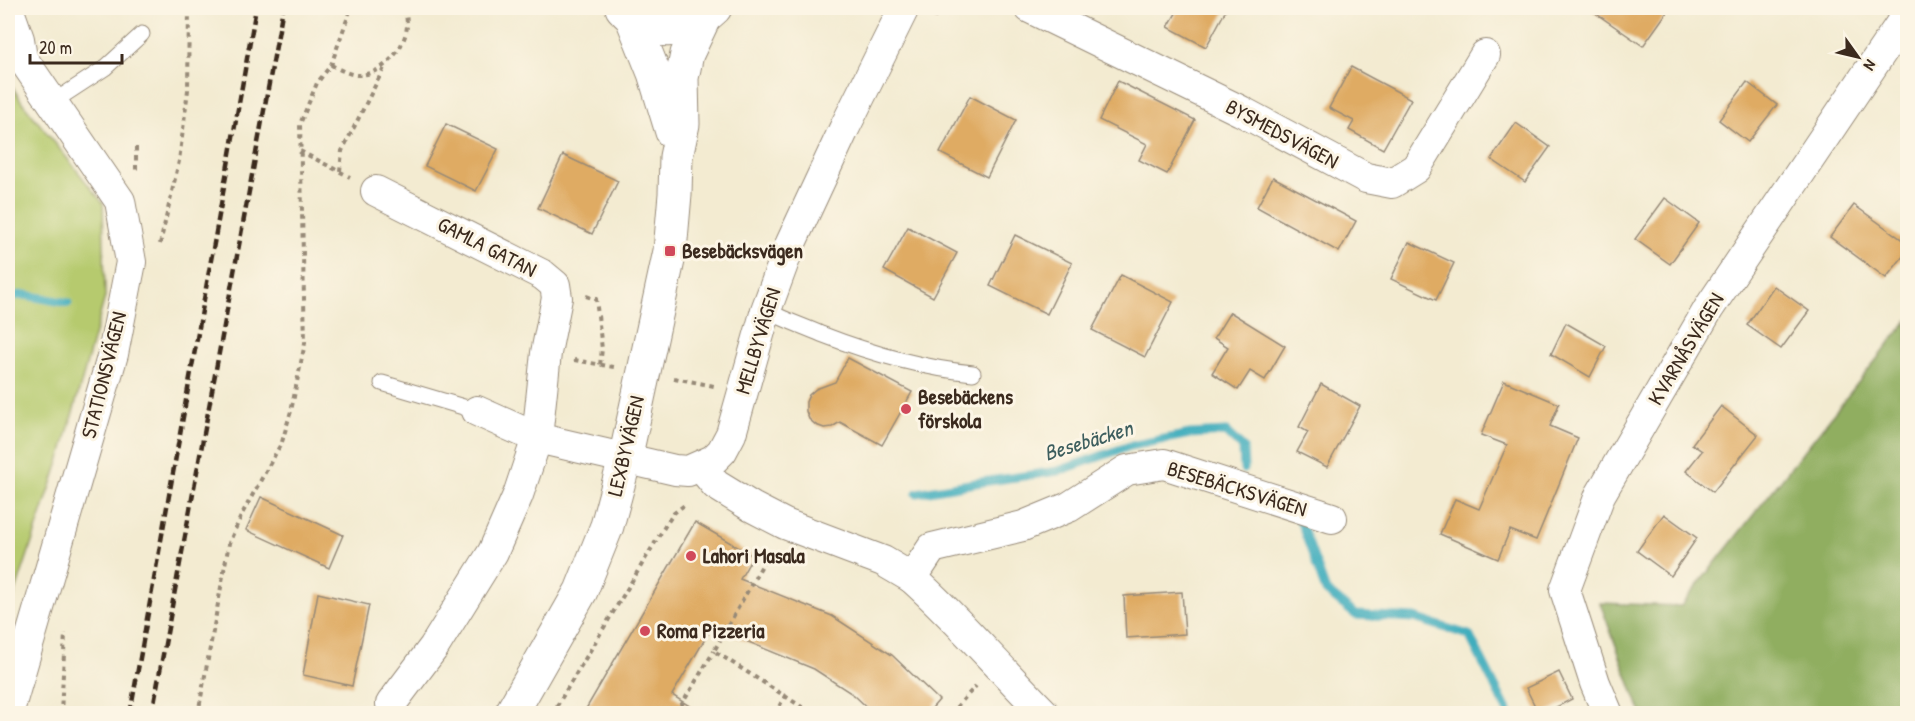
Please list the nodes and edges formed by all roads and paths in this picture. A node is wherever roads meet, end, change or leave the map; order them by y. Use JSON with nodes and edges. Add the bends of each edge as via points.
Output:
{"nodes":[{"id":1,"x":8,"y":8,"type":"edge"},
{"id":2,"x":189,"y":8,"type":"edge"},
{"id":3,"x":351,"y":8,"type":"edge"},
{"id":4,"x":405,"y":8,"type":"edge"},
{"id":5,"x":904,"y":8,"type":"edge"},
{"id":6,"x":1030,"y":8,"type":"edge"},
{"id":7,"x":627,"y":13,"type":"edge"},
{"id":8,"x":710,"y":13,"type":"edge"},
{"id":9,"x":1908,"y":13,"type":"edge"},
{"id":10,"x":142,"y":34,"type":"dead end"},
{"id":11,"x":15,"y":52,"type":"edge"},
{"id":12,"x":1485,"y":55,"type":"dead end"},
{"id":13,"x":331,"y":65,"type":"junction"},
{"id":14,"x":385,"y":65,"type":"junction"},
{"id":15,"x":53,"y":102,"type":"junction"},
{"id":16,"x":300,"y":151,"type":"junction"},
{"id":17,"x":676,"y":157,"type":"junction"},
{"id":18,"x":339,"y":171,"type":"junction"},
{"id":19,"x":376,"y":191,"type":"joint"},
{"id":20,"x":159,"y":247,"type":"dead end"},
{"id":21,"x":555,"y":285,"type":"junction"},
{"id":22,"x":766,"y":310,"type":"junction"},
{"id":23,"x":600,"y":365,"type":"dead end"},
{"id":24,"x":973,"y":373,"type":"dead end"},
{"id":25,"x":382,"y":382,"type":"dead end"},
{"id":26,"x":477,"y":411,"type":"joint"},
{"id":27,"x":537,"y":438,"type":"junction"},
{"id":28,"x":625,"y":459,"type":"junction"},
{"id":29,"x":708,"y":476,"type":"junction"},
{"id":30,"x":1332,"y":518,"type":"dead end"},
{"id":31,"x":785,"y":524,"type":"junction"},
{"id":32,"x":912,"y":578,"type":"junction"},
{"id":33,"x":714,"y":651,"type":"junction"},
{"id":34,"x":996,"y":664,"type":"junction"},
{"id":35,"x":786,"y":694,"type":"junction"},
{"id":36,"x":391,"y":704,"type":"dead end"},
{"id":37,"x":8,"y":714,"type":"edge"},
{"id":38,"x":198,"y":714,"type":"edge"},
{"id":39,"x":511,"y":714,"type":"edge"},
{"id":40,"x":552,"y":714,"type":"edge"},
{"id":41,"x":676,"y":714,"type":"edge"},
{"id":42,"x":775,"y":714,"type":"edge"},
{"id":43,"x":813,"y":714,"type":"edge"},
{"id":44,"x":950,"y":714,"type":"edge"},
{"id":45,"x":1045,"y":714,"type":"edge"},
{"id":46,"x":1608,"y":714,"type":"edge"}],
"edges":[{"from":1,"to":11,"type":"street","name":"STATIONSVÄGEN","via":[[19,39]]},
{"from":2,"to":20,"type":"path","via":[[188,90],[179,161]]},
{"from":3,"to":13,"type":"path"},
{"from":4,"to":14,"type":"path","via":[[407,28]]},
{"from":5,"to":22,"type":"street","name":"MELLBYVÄGEN","via":[[790,245]]},
{"from":6,"to":12,"type":"street","name":"BYSMEDSVÄGEN","via":[[1241,111],[1366,178],[1392,183],[1416,168]]},
{"from":7,"to":8,"type":"street","via":[[653,28],[668,30],[684,28]]},
{"from":7,"to":17,"type":"street","name":"LEXBYVÄGEN","via":[[663,101]]},
{"from":8,"to":17,"type":"street","name":"LEXBYVÄGEN","via":[[687,54],[682,78],[683,124]]},
{"from":9,"to":46,"type":"street","name":"KVARNÅSVÄGEN","via":[[1708,308],[1600,495],[1565,590]]},
{"from":10,"to":15,"type":"lane","via":[[105,68]]},
{"from":11,"to":15,"type":"street","name":"STATIONSVÄGEN"},
{"from":13,"to":14,"type":"path","via":[[358,75],[373,73]]},
{"from":13,"to":16,"type":"path","via":[[317,83],[300,124]]},
{"from":14,"to":18,"type":"path","via":[[342,151]]},
{"from":15,"to":37,"type":"street","name":"STATIONSVÄGEN","via":[[120,201],[131,262],[112,354]]},
{"from":16,"to":18,"type":"path"},
{"from":16,"to":38,"type":"path","via":[[305,343],[282,442],[229,543]]},
{"from":17,"to":28,"type":"street","name":"LEXBYVÄGEN","via":[[670,251]]},
{"from":18,"to":19,"type":"path"},
{"from":19,"to":21,"type":"street","name":"GAMLA GATAN","via":[[543,275]]},
{"from":21,"to":23,"type":"path","via":[[596,299],[602,348]]},
{"from":21,"to":27,"type":"street","name":"GAMLA GATAN","via":[[557,297],[546,353]]},
{"from":22,"to":24,"type":"lane","via":[[858,348],[937,369]]},
{"from":22,"to":29,"type":"street","name":"MELLBYVÄGEN","via":[[730,434]]},
{"from":25,"to":26,"type":"lane"},
{"from":26,"to":27,"type":"street"},
{"from":27,"to":28,"type":"street"},
{"from":27,"to":36,"type":"street","name":"GAMLA GATAN","via":[[493,552],[434,647]]},
{"from":28,"to":29,"type":"street"},
{"from":28,"to":39,"type":"street","name":"LEXBYVÄGEN","via":[[608,526],[581,591]]},
{"from":29,"to":31,"type":"street"},
{"from":29,"to":40,"type":"path","via":[[674,513]]},
{"from":30,"to":32,"type":"street","name":"BESEBÄCKSVÄGEN","via":[[1164,464],[1127,470],[1069,507],[1023,526],[932,548]]},
{"from":31,"to":32,"type":"street","via":[[883,561]]},
{"from":31,"to":33,"type":"path"},
{"from":32,"to":34,"type":"street"},
{"from":33,"to":35,"type":"path"},
{"from":33,"to":41,"type":"path"},
{"from":34,"to":44,"type":"path"},
{"from":34,"to":45,"type":"street"},
{"from":35,"to":42,"type":"path"},
{"from":35,"to":43,"type":"path"}]}
